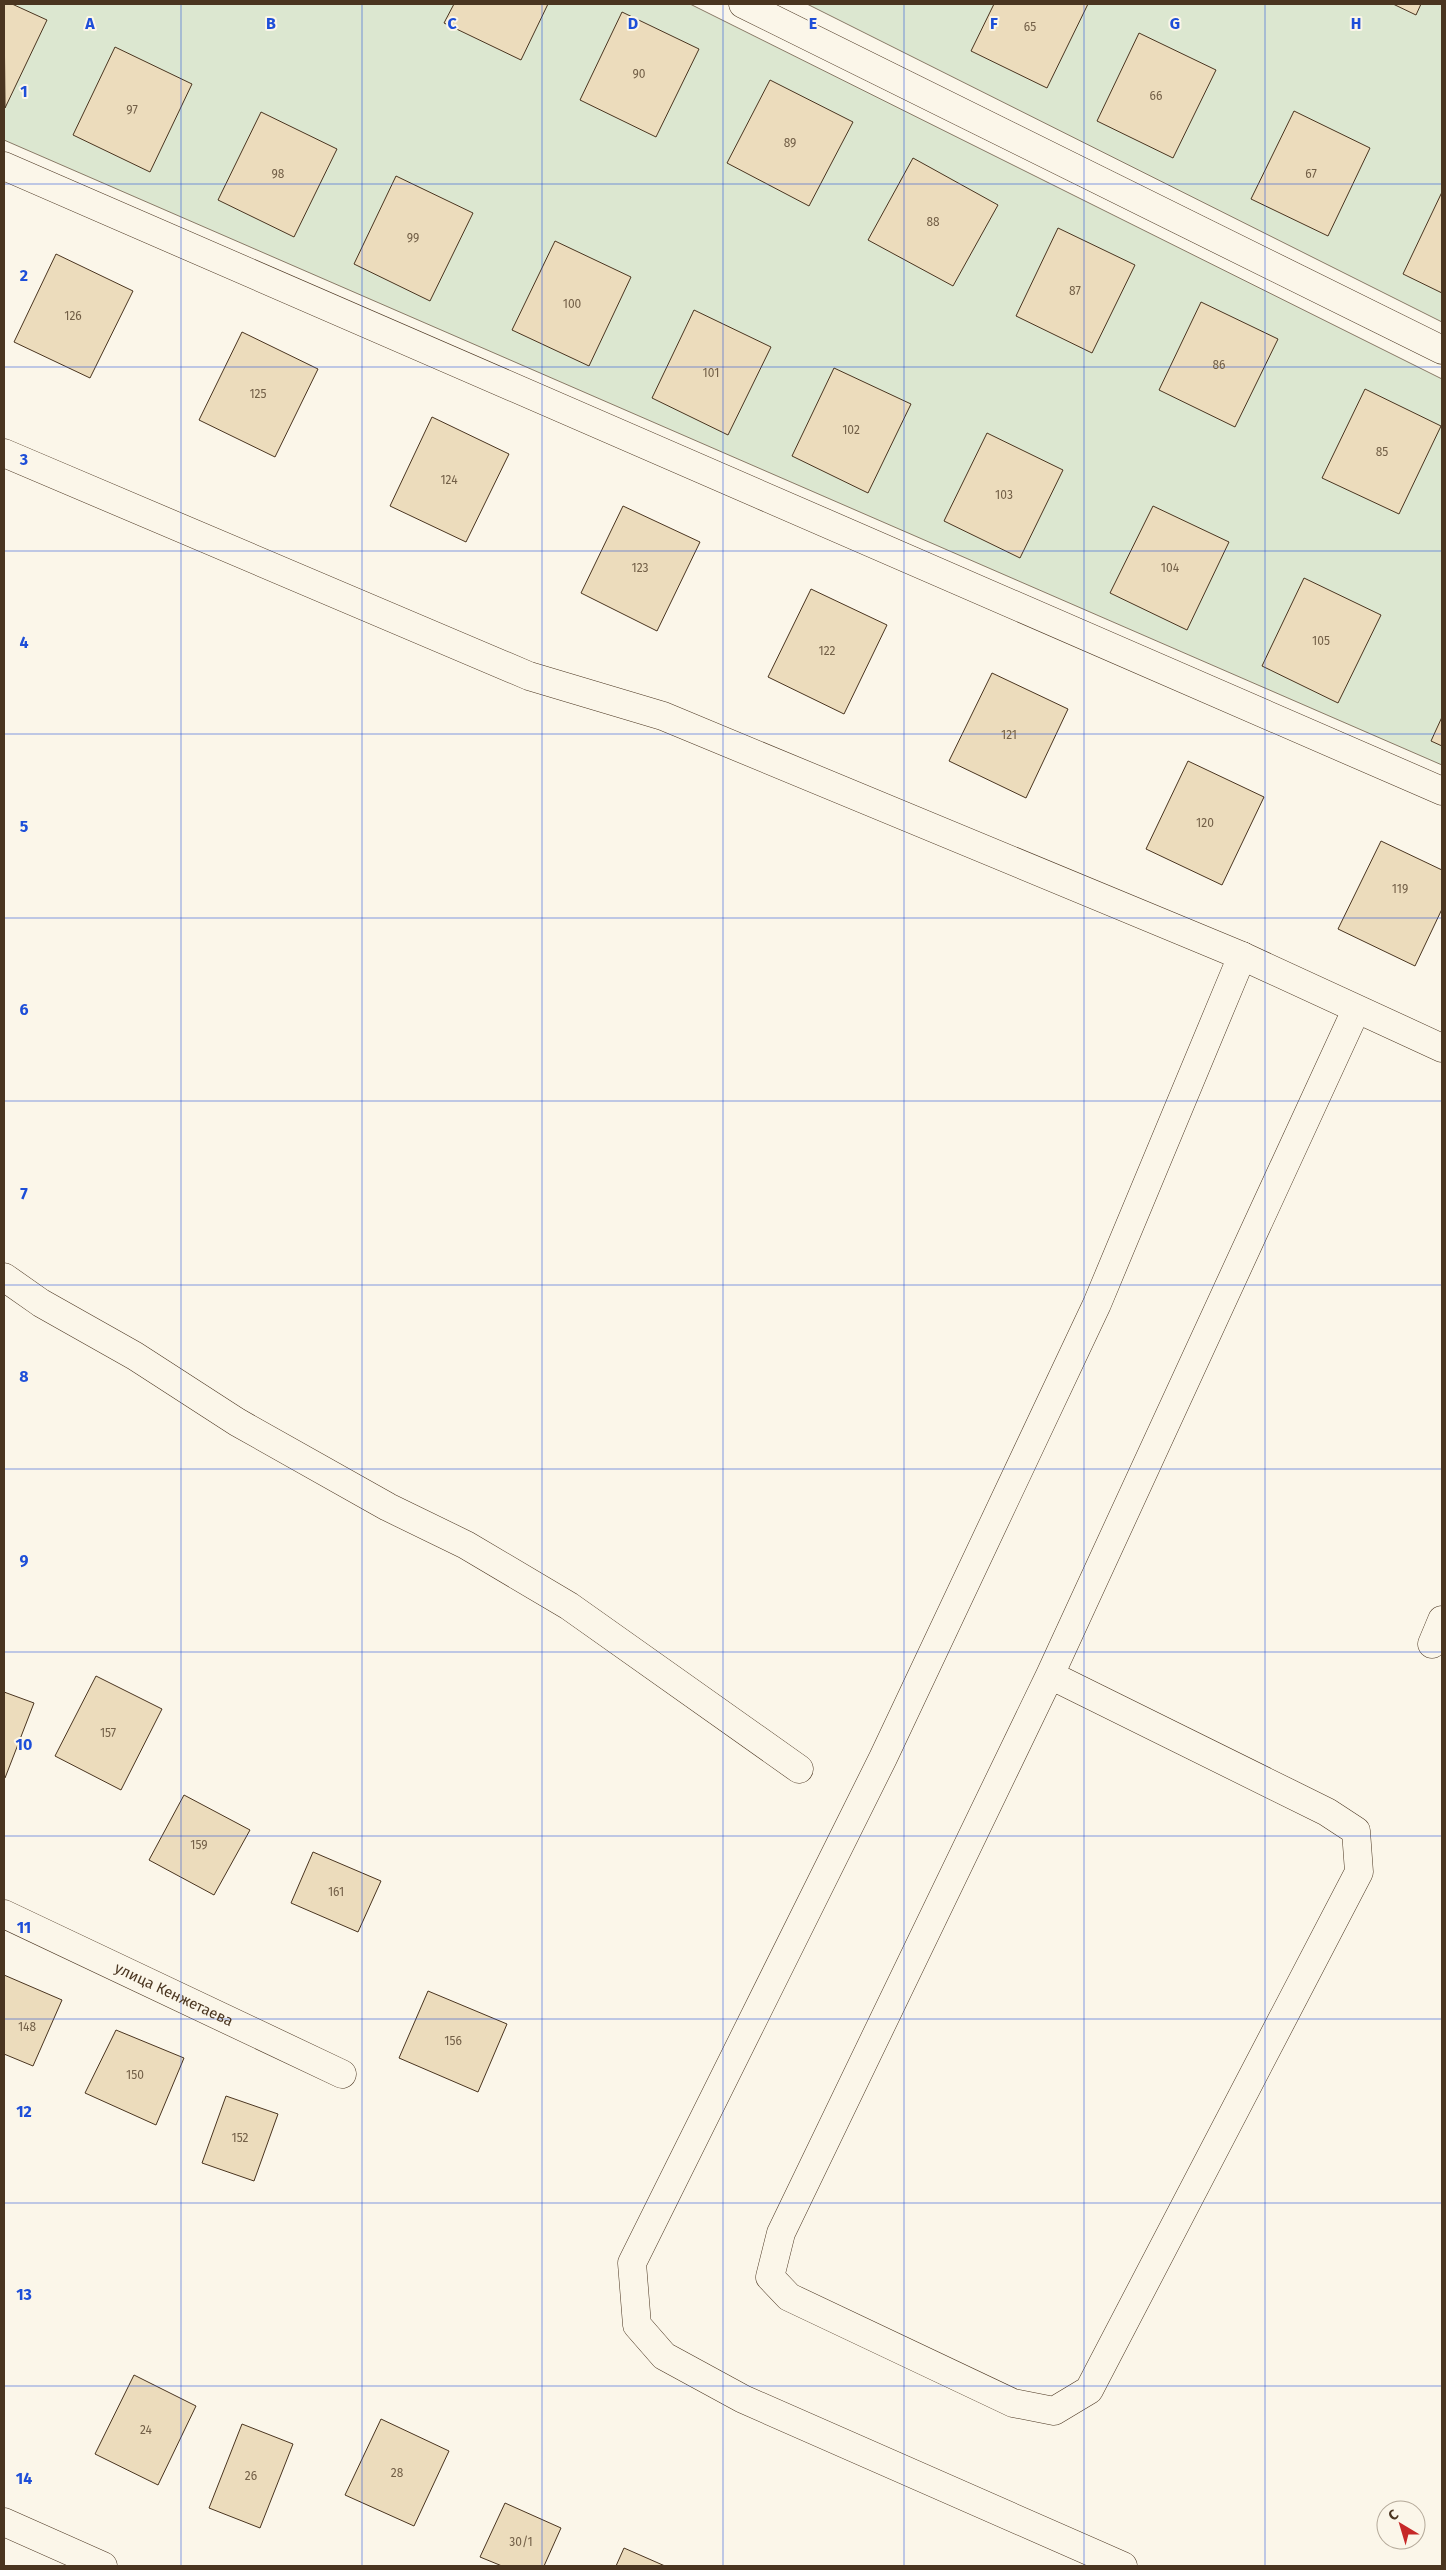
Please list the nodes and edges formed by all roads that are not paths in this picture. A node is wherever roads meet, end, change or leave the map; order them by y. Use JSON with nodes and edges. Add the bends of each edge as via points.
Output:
{"nodes":[{"id":1,"x":743,"y":4,"type":"edge"},
{"id":2,"x":4,"y":166,"type":"edge"},
{"id":3,"x":1442,"y":350,"type":"edge"},
{"id":4,"x":4,"y":453,"type":"edge"},
{"id":5,"x":1442,"y":792,"type":"edge"},
{"id":6,"x":1242,"y":956,"type":"junction"},
{"id":7,"x":1356,"y":1010,"type":"junction"},
{"id":8,"x":1442,"y":1048,"type":"edge"},
{"id":9,"x":4,"y":1278,"type":"edge"},
{"id":10,"x":1050,"y":1675,"type":"junction"},
{"id":11,"x":800,"y":1769,"type":"dead end"},
{"id":12,"x":4,"y":1914,"type":"edge"},
{"id":13,"x":342,"y":2074,"type":"dead end"},
{"id":14,"x":4,"y":2522,"type":"edge"},
{"id":15,"x":103,"y":2566,"type":"edge"},
{"id":16,"x":1123,"y":2566,"type":"edge"}],
"edges":[{"from":1,"to":3,"type":"street"},
{"from":2,"to":5,"type":"street"},
{"from":4,"to":6,"type":"street","via":[[529,676],[663,716]]},
{"from":6,"to":7,"type":"street"},
{"from":6,"to":16,"type":"street","via":[[1093,1313],[883,1758],[632,2262],[637,2325],[664,2356],[744,2399]]},
{"from":7,"to":8,"type":"street"},
{"from":7,"to":10,"type":"street"},
{"from":9,"to":11,"type":"street","via":[[41,1303],[135,1356],[237,1422],[388,1507],[466,1545],[569,1606]]},
{"from":10,"to":10,"type":"street","via":[[781,2233],[770,2277],[789,2297],[1013,2403],[1054,2411],[1089,2390],[1359,1872],[1356,1831],[1327,1812]]},
{"from":12,"to":13,"type":"street","name":"улица Кенжетаева"},
{"from":14,"to":15,"type":"street"}]}
